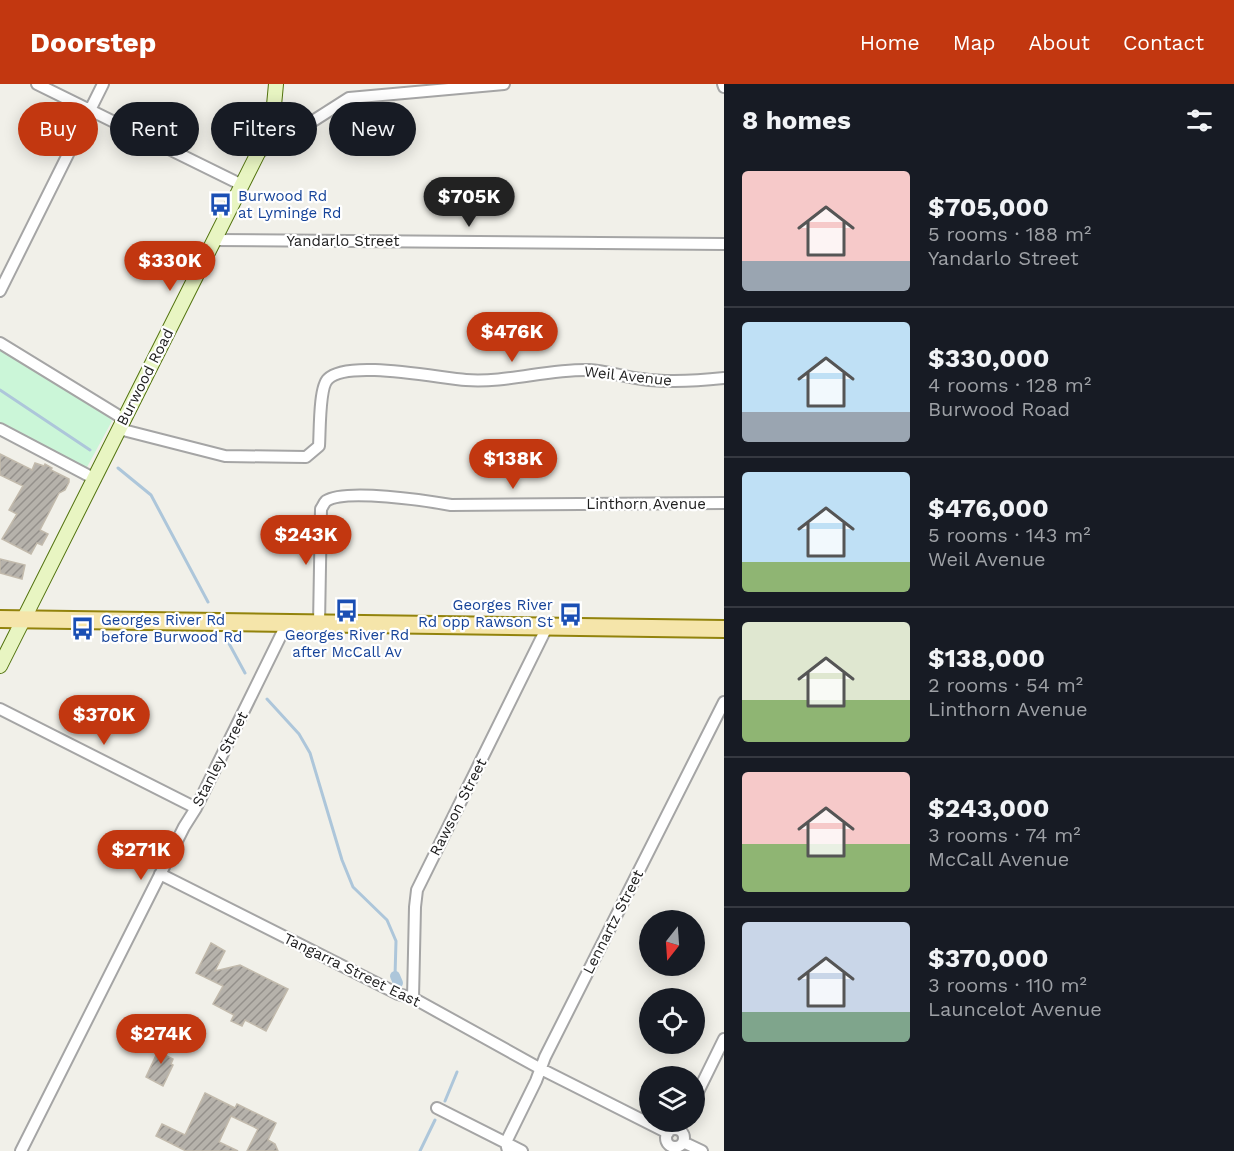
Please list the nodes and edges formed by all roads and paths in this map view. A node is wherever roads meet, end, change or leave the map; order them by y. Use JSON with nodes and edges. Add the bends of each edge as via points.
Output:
{"nodes":[{"id":1,"x":37,"y":84,"type":"edge"},
{"id":2,"x":103,"y":84,"type":"edge"},
{"id":3,"x":276,"y":84,"type":"edge"},
{"id":4,"x":504,"y":84,"type":"edge"},
{"id":5,"x":74,"y":102,"type":"edge"},
{"id":6,"x":94,"y":102,"type":"edge"},
{"id":7,"x":274,"y":102,"type":"edge"},
{"id":8,"x":98,"y":114,"type":"edge"},
{"id":9,"x":317,"y":119,"type":"edge"},
{"id":10,"x":67,"y":156,"type":"edge"},
{"id":11,"x":256,"y":156,"type":"edge"},
{"id":12,"x":242,"y":185,"type":"junction"},
{"id":13,"x":214,"y":240,"type":"junction"},
{"id":14,"x":724,"y":244,"type":"edge"},
{"id":15,"x":0,"y":291,"type":"edge"},
{"id":16,"x":0,"y":343,"type":"edge"},
{"id":17,"x":724,"y":378,"type":"edge"},
{"id":18,"x":122,"y":424,"type":"junction"},
{"id":19,"x":0,"y":429,"type":"edge"},
{"id":20,"x":95,"y":479,"type":"junction"},
{"id":21,"x":724,"y":503,"type":"edge"},
{"id":22,"x":0,"y":620,"type":"edge"},
{"id":23,"x":23,"y":620,"type":"junction"},
{"id":24,"x":287,"y":623,"type":"junction"},
{"id":25,"x":319,"y":624,"type":"junction"},
{"id":26,"x":547,"y":627,"type":"junction"},
{"id":27,"x":724,"y":629,"type":"edge"},
{"id":28,"x":0,"y":666,"type":"edge"},
{"id":29,"x":724,"y":702,"type":"edge"},
{"id":30,"x":0,"y":709,"type":"edge"},
{"id":31,"x":196,"y":808,"type":"junction"},
{"id":32,"x":160,"y":874,"type":"junction"},
{"id":33,"x":413,"y":998,"type":"junction"},
{"id":34,"x":724,"y":1039,"type":"edge"},
{"id":35,"x":541,"y":1069,"type":"junction"},
{"id":36,"x":705,"y":1078,"type":"edge"},
{"id":37,"x":437,"y":1108,"type":"dead end"},
{"id":38,"x":683,"y":1132,"type":"edge"},
{"id":39,"x":668,"y":1133,"type":"joint"},
{"id":40,"x":683,"y":1142,"type":"junction"},
{"id":41,"x":507,"y":1147,"type":"edge"},
{"id":42,"x":670,"y":1148,"type":"edge"},
{"id":43,"x":21,"y":1151,"type":"edge"},
{"id":44,"x":522,"y":1151,"type":"edge"},
{"id":45,"x":702,"y":1151,"type":"edge"}],
"edges":[{"from":1,"to":5,"type":"street"},
{"from":2,"to":6,"type":"street"},
{"from":3,"to":7,"type":"main road","name":"Burwood Road"},
{"from":4,"to":9,"type":"street","via":[[349,98]]},
{"from":8,"to":12,"type":"street"},
{"from":10,"to":15,"type":"street"},
{"from":11,"to":12,"type":"main road","name":"Burwood Road"},
{"from":12,"to":13,"type":"main road","name":"Burwood Road"},
{"from":13,"to":14,"type":"street","name":"Yandarlo Street"},
{"from":13,"to":18,"type":"main road","name":"Burwood Road"},
{"from":16,"to":18,"type":"street"},
{"from":17,"to":18,"type":"street","name":"Weil Avenue","via":[[671,382],[590,370],[466,380],[370,370],[342,371],[330,376],[323,386],[319,446],[306,457],[225,456]]},
{"from":18,"to":20,"type":"main road","name":"Burwood Road"},
{"from":19,"to":20,"type":"street"},
{"from":20,"to":23,"type":"main road","name":"Burwood Road"},
{"from":21,"to":25,"type":"street","name":"Linthorn Avenue","via":[[451,505],[407,498],[333,499],[321,509]]},
{"from":22,"to":23,"type":"main road"},
{"from":23,"to":24,"type":"main road"},
{"from":23,"to":28,"type":"main road","name":"Burwood Road"},
{"from":24,"to":25,"type":"main road"},
{"from":24,"to":31,"type":"street","name":"Stanley Street"},
{"from":25,"to":26,"type":"main road"},
{"from":26,"to":27,"type":"main road"},
{"from":26,"to":33,"type":"street","name":"Rawson Street","via":[[417,890]]},
{"from":29,"to":35,"type":"street","name":"Lennartz Street"},
{"from":30,"to":31,"type":"street"},
{"from":31,"to":32,"type":"street","name":"Stanley Street"},
{"from":32,"to":33,"type":"street","name":"Tangarra Street East","via":[[398,994]]},
{"from":32,"to":43,"type":"street","name":"Stanley Street"},
{"from":33,"to":35,"type":"street","name":"Tangarra Street East"},
{"from":34,"to":36,"type":"street"},
{"from":35,"to":39,"type":"street","name":"Tangarra Street East"},
{"from":35,"to":41,"type":"street","name":"Lennartz Street"},
{"from":37,"to":41,"type":"street"},
{"from":38,"to":40,"type":"street"},
{"from":39,"to":42,"type":"street"},
{"from":40,"to":42,"type":"street"},
{"from":40,"to":45,"type":"street"},
{"from":41,"to":44,"type":"street"}]}
